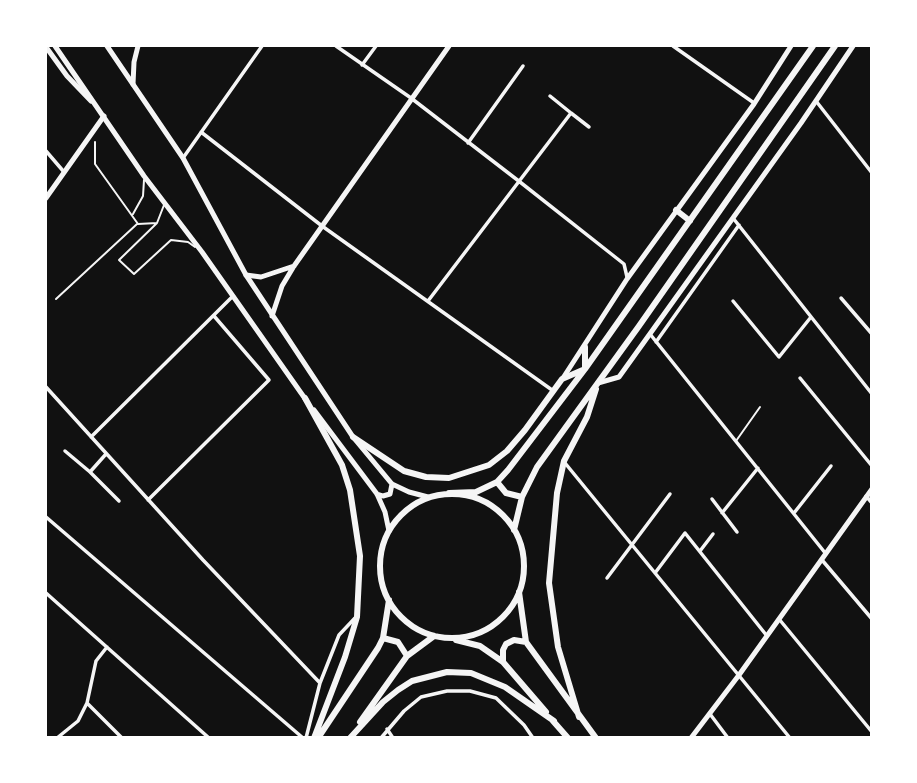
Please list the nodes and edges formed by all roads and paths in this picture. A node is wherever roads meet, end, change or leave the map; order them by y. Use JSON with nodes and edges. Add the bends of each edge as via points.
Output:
{"nodes":[{"id":1,"x":55,"y":46,"type":"edge"},
{"id":2,"x":107,"y":46,"type":"edge"},
{"id":3,"x":138,"y":46,"type":"edge"},
{"id":4,"x":262,"y":46,"type":"edge"},
{"id":5,"x":336,"y":46,"type":"edge"},
{"id":6,"x":376,"y":46,"type":"edge"},
{"id":7,"x":449,"y":46,"type":"edge"},
{"id":8,"x":673,"y":46,"type":"edge"},
{"id":9,"x":791,"y":46,"type":"edge"},
{"id":10,"x":813,"y":46,"type":"edge"},
{"id":11,"x":835,"y":46,"type":"edge"},
{"id":12,"x":852,"y":46,"type":"edge"},
{"id":13,"x":46,"y":47,"type":"edge"},
{"id":14,"x":362,"y":65,"type":"junction"},
{"id":15,"x":523,"y":66,"type":"dead end"},
{"id":16,"x":133,"y":84,"type":"junction"},
{"id":17,"x":550,"y":96,"type":"dead end"},
{"id":18,"x":411,"y":99,"type":"junction"},
{"id":19,"x":816,"y":101,"type":"junction"},
{"id":20,"x":754,"y":104,"type":"junction"},
{"id":21,"x":571,"y":113,"type":"junction"},
{"id":22,"x":105,"y":116,"type":"junction"},
{"id":23,"x":589,"y":127,"type":"dead end"},
{"id":24,"x":201,"y":132,"type":"junction"},
{"id":25,"x":95,"y":142,"type":"dead end"},
{"id":26,"x":468,"y":143,"type":"junction"},
{"id":27,"x":46,"y":151,"type":"edge"},
{"id":28,"x":183,"y":158,"type":"junction"},
{"id":29,"x":64,"y":172,"type":"junction"},
{"id":30,"x":872,"y":173,"type":"edge"},
{"id":31,"x":144,"y":176,"type":"junction"},
{"id":32,"x":520,"y":182,"type":"junction"},
{"id":33,"x":46,"y":198,"type":"edge"},
{"id":34,"x":164,"y":204,"type":"junction"},
{"id":35,"x":676,"y":210,"type":"junction"},
{"id":36,"x":132,"y":215,"type":"junction"},
{"id":37,"x":733,"y":218,"type":"junction"},
{"id":38,"x":690,"y":221,"type":"junction"},
{"id":39,"x":157,"y":223,"type":"junction"},
{"id":40,"x":138,"y":224,"type":"junction"},
{"id":41,"x":739,"y":225,"type":"junction"},
{"id":42,"x":322,"y":226,"type":"junction"},
{"id":43,"x":202,"y":252,"type":"junction"},
{"id":44,"x":294,"y":266,"type":"junction"},
{"id":45,"x":246,"y":275,"type":"junction"},
{"id":46,"x":627,"y":279,"type":"junction"},
{"id":47,"x":232,"y":297,"type":"junction"},
{"id":48,"x":841,"y":298,"type":"dead end"},
{"id":49,"x":56,"y":299,"type":"dead end"},
{"id":50,"x":428,"y":301,"type":"junction"},
{"id":51,"x":733,"y":301,"type":"dead end"},
{"id":52,"x":214,"y":316,"type":"junction"},
{"id":53,"x":272,"y":316,"type":"junction"},
{"id":54,"x":811,"y":317,"type":"junction"},
{"id":55,"x":649,"y":334,"type":"junction"},
{"id":56,"x":872,"y":334,"type":"edge"},
{"id":57,"x":656,"y":342,"type":"junction"},
{"id":58,"x":585,"y":346,"type":"junction"},
{"id":59,"x":586,"y":369,"type":"junction"},
{"id":60,"x":800,"y":378,"type":"dead end"},
{"id":61,"x":562,"y":379,"type":"junction"},
{"id":62,"x":598,"y":383,"type":"junction"},
{"id":63,"x":46,"y":387,"type":"edge"},
{"id":64,"x":554,"y":392,"type":"junction"},
{"id":65,"x":872,"y":394,"type":"edge"},
{"id":66,"x":305,"y":398,"type":"junction"},
{"id":67,"x":760,"y":407,"type":"dead end"},
{"id":68,"x":91,"y":437,"type":"junction"},
{"id":69,"x":353,"y":437,"type":"junction"},
{"id":70,"x":736,"y":442,"type":"junction"},
{"id":71,"x":65,"y":451,"type":"dead end"},
{"id":72,"x":106,"y":454,"type":"junction"},
{"id":73,"x":564,"y":461,"type":"junction"},
{"id":74,"x":831,"y":466,"type":"dead end"},
{"id":75,"x":872,"y":466,"type":"edge"},
{"id":76,"x":758,"y":468,"type":"junction"},
{"id":77,"x":90,"y":472,"type":"junction"},
{"id":78,"x":497,"y":482,"type":"junction"},
{"id":79,"x":392,"y":484,"type":"junction"},
{"id":80,"x":872,"y":489,"type":"edge"},
{"id":81,"x":377,"y":494,"type":"junction"},
{"id":82,"x":449,"y":494,"type":"junction"},
{"id":83,"x":670,"y":494,"type":"dead end"},
{"id":84,"x":522,"y":496,"type":"junction"},
{"id":85,"x":866,"y":496,"type":"junction"},
{"id":86,"x":428,"y":498,"type":"junction"},
{"id":87,"x":712,"y":499,"type":"dead end"},
{"id":88,"x":148,"y":500,"type":"junction"},
{"id":89,"x":119,"y":501,"type":"dead end"},
{"id":90,"x":872,"y":503,"type":"edge"},
{"id":91,"x":722,"y":513,"type":"junction"},
{"id":92,"x":794,"y":513,"type":"junction"},
{"id":93,"x":46,"y":517,"type":"edge"},
{"id":94,"x":514,"y":530,"type":"junction"},
{"id":95,"x":389,"y":531,"type":"junction"},
{"id":96,"x":737,"y":532,"type":"dead end"},
{"id":97,"x":713,"y":534,"type":"dead end"},
{"id":98,"x":632,"y":544,"type":"junction"},
{"id":99,"x":700,"y":551,"type":"junction"},
{"id":100,"x":826,"y":554,"type":"junction"},
{"id":101,"x":821,"y":560,"type":"junction"},
{"id":102,"x":655,"y":573,"type":"junction"},
{"id":103,"x":607,"y":578,"type":"dead end"},
{"id":104,"x":519,"y":592,"type":"junction"},
{"id":105,"x":46,"y":593,"type":"edge"},
{"id":106,"x":388,"y":600,"type":"junction"},
{"id":107,"x":357,"y":617,"type":"junction"},
{"id":108,"x":779,"y":619,"type":"junction"},
{"id":109,"x":872,"y":619,"type":"edge"},
{"id":110,"x":434,"y":636,"type":"junction"},
{"id":111,"x":767,"y":636,"type":"junction"},
{"id":112,"x":383,"y":638,"type":"junction"},
{"id":113,"x":448,"y":638,"type":"junction"},
{"id":114,"x":526,"y":642,"type":"junction"},
{"id":115,"x":107,"y":647,"type":"junction"},
{"id":116,"x":407,"y":656,"type":"junction"},
{"id":117,"x":503,"y":662,"type":"junction"},
{"id":118,"x":739,"y":675,"type":"junction"},
{"id":119,"x":320,"y":682,"type":"junction"},
{"id":120,"x":87,"y":703,"type":"junction"},
{"id":121,"x":709,"y":714,"type":"junction"},
{"id":122,"x":579,"y":718,"type":"junction"},
{"id":123,"x":554,"y":721,"type":"junction"},
{"id":124,"x":387,"y":729,"type":"junction"},
{"id":125,"x":872,"y":732,"type":"edge"},
{"id":126,"x":57,"y":737,"type":"edge"},
{"id":127,"x":122,"y":737,"type":"edge"},
{"id":128,"x":209,"y":737,"type":"edge"},
{"id":129,"x":304,"y":737,"type":"edge"},
{"id":130,"x":316,"y":737,"type":"edge"},
{"id":131,"x":349,"y":737,"type":"edge"},
{"id":132,"x":381,"y":737,"type":"edge"},
{"id":133,"x":393,"y":737,"type":"edge"},
{"id":134,"x":533,"y":737,"type":"edge"},
{"id":135,"x":568,"y":737,"type":"edge"},
{"id":136,"x":596,"y":737,"type":"edge"},
{"id":137,"x":691,"y":737,"type":"edge"},
{"id":138,"x":728,"y":737,"type":"edge"},
{"id":139,"x":790,"y":737,"type":"edge"}],
"edges":[{"from":1,"to":22,"type":"street"},
{"from":2,"to":16,"type":"street"},
{"from":3,"to":16,"type":"street"},
{"from":4,"to":24,"type":"street"},
{"from":5,"to":14,"type":"street"},
{"from":6,"to":14,"type":"street"},
{"from":7,"to":18,"type":"street"},
{"from":8,"to":20,"type":"street"},
{"from":9,"to":20,"type":"street"},
{"from":10,"to":38,"type":"main road"},
{"from":11,"to":62,"type":"main road"},
{"from":12,"to":19,"type":"street"},
{"from":13,"to":22,"type":"street"},
{"from":14,"to":18,"type":"street"},
{"from":15,"to":26,"type":"street"},
{"from":16,"to":28,"type":"street"},
{"from":17,"to":21,"type":"street"},
{"from":18,"to":26,"type":"street"},
{"from":18,"to":42,"type":"street"},
{"from":19,"to":30,"type":"street"},
{"from":19,"to":37,"type":"street"},
{"from":20,"to":35,"type":"street"},
{"from":21,"to":23,"type":"street"},
{"from":21,"to":32,"type":"street"},
{"from":22,"to":29,"type":"street"},
{"from":22,"to":31,"type":"street"},
{"from":24,"to":28,"type":"street"},
{"from":24,"to":42,"type":"street"},
{"from":25,"to":36,"type":"lane","via":[[95,164]]},
{"from":26,"to":32,"type":"street"},
{"from":27,"to":29,"type":"street"},
{"from":28,"to":45,"type":"street"},
{"from":29,"to":33,"type":"street"},
{"from":31,"to":34,"type":"street"},
{"from":31,"to":36,"type":"lane","via":[[143,196]]},
{"from":32,"to":46,"type":"street","via":[[624,264]]},
{"from":32,"to":50,"type":"street"},
{"from":34,"to":39,"type":"lane"},
{"from":34,"to":43,"type":"street"},
{"from":35,"to":38,"type":"main road"},
{"from":35,"to":46,"type":"street"},
{"from":36,"to":40,"type":"lane"},
{"from":37,"to":41,"type":"street"},
{"from":37,"to":55,"type":"street"},
{"from":38,"to":59,"type":"main road"},
{"from":39,"to":40,"type":"lane"},
{"from":39,"to":43,"type":"lane","via":[[119,260],[134,274],[171,240],[188,242]]},
{"from":40,"to":49,"type":"lane"},
{"from":41,"to":54,"type":"street"},
{"from":41,"to":57,"type":"street"},
{"from":42,"to":44,"type":"street"},
{"from":42,"to":50,"type":"street"},
{"from":43,"to":47,"type":"street"},
{"from":44,"to":45,"type":"street","via":[[261,277]]},
{"from":44,"to":53,"type":"street"},
{"from":45,"to":53,"type":"street"},
{"from":46,"to":58,"type":"street"},
{"from":47,"to":52,"type":"street"},
{"from":47,"to":66,"type":"street"},
{"from":48,"to":56,"type":"street"},
{"from":50,"to":64,"type":"street"},
{"from":51,"to":54,"type":"street","via":[[779,357]]},
{"from":52,"to":68,"type":"street"},
{"from":52,"to":88,"type":"street","via":[[269,380]]},
{"from":53,"to":69,"type":"street"},
{"from":54,"to":65,"type":"street"},
{"from":55,"to":57,"type":"street"},
{"from":55,"to":62,"type":"street","via":[[619,377]]},
{"from":57,"to":70,"type":"street"},
{"from":58,"to":59,"type":"main road"},
{"from":58,"to":61,"type":"street"},
{"from":59,"to":61,"type":"main road"},
{"from":59,"to":78,"type":"main road"},
{"from":60,"to":75,"type":"street"},
{"from":61,"to":64,"type":"main road"},
{"from":62,"to":73,"type":"main road","via":[[587,417]]},
{"from":62,"to":84,"type":"main road","via":[[537,467]]},
{"from":63,"to":68,"type":"street"},
{"from":64,"to":69,"type":"main road","via":[[507,451],[489,465],[449,478],[404,471]]},
{"from":66,"to":81,"type":"street"},
{"from":66,"to":107,"type":"main road","via":[[342,465],[350,490],[360,556]]},
{"from":67,"to":70,"type":"lane"},
{"from":68,"to":72,"type":"street"},
{"from":69,"to":79,"type":"street"},
{"from":70,"to":76,"type":"street"},
{"from":71,"to":77,"type":"street"},
{"from":72,"to":77,"type":"street"},
{"from":72,"to":88,"type":"street"},
{"from":73,"to":98,"type":"street"},
{"from":73,"to":122,"type":"main road","via":[[549,583],[558,647]]},
{"from":74,"to":92,"type":"street"},
{"from":76,"to":91,"type":"street"},
{"from":76,"to":92,"type":"street"},
{"from":77,"to":89,"type":"street"},
{"from":78,"to":82,"type":"main road","via":[[476,492]]},
{"from":78,"to":84,"type":"main road","via":[[506,493]]},
{"from":79,"to":81,"type":"street","via":[[390,494]]},
{"from":79,"to":86,"type":"street"},
{"from":80,"to":85,"type":"street"},
{"from":81,"to":95,"type":"street"},
{"from":82,"to":86,"type":"main road"},
{"from":82,"to":94,"type":"main road","via":[[486,502]]},
{"from":83,"to":98,"type":"street"},
{"from":84,"to":94,"type":"main road"},
{"from":85,"to":90,"type":"street"},
{"from":85,"to":100,"type":"street"},
{"from":86,"to":95,"type":"main road","via":[[412,505]]},
{"from":87,"to":91,"type":"street"},
{"from":88,"to":119,"type":"street"},
{"from":91,"to":96,"type":"street"},
{"from":92,"to":100,"type":"street"},
{"from":93,"to":129,"type":"street"},
{"from":94,"to":104,"type":"main road","via":[[524,572]]},
{"from":95,"to":106,"type":"main road","via":[[381,553],[381,578]]},
{"from":97,"to":99,"type":"street"},
{"from":98,"to":102,"type":"street"},
{"from":98,"to":103,"type":"street"},
{"from":99,"to":102,"type":"street","via":[[685,533]]},
{"from":99,"to":111,"type":"street"},
{"from":100,"to":101,"type":"street"},
{"from":101,"to":108,"type":"street"},
{"from":101,"to":109,"type":"street"},
{"from":102,"to":118,"type":"street"},
{"from":104,"to":113,"type":"main road","via":[[495,624],[479,633]]},
{"from":104,"to":114,"type":"main road"},
{"from":105,"to":115,"type":"street"},
{"from":106,"to":110,"type":"main road","via":[[408,622]]},
{"from":106,"to":112,"type":"main road"},
{"from":107,"to":119,"type":"street","via":[[339,635]]},
{"from":107,"to":130,"type":"main road"},
{"from":108,"to":111,"type":"street"},
{"from":108,"to":125,"type":"street"},
{"from":110,"to":113,"type":"main road"},
{"from":110,"to":116,"type":"main road"},
{"from":111,"to":118,"type":"street"},
{"from":112,"to":116,"type":"main road","via":[[398,642]]},
{"from":112,"to":130,"type":"main road"},
{"from":113,"to":117,"type":"main road","via":[[480,646]]},
{"from":114,"to":117,"type":"main road","via":[[506,644]]},
{"from":114,"to":122,"type":"main road"},
{"from":115,"to":120,"type":"street","via":[[96,661]]},
{"from":115,"to":128,"type":"street"},
{"from":116,"to":131,"type":"main road"},
{"from":117,"to":123,"type":"main road"},
{"from":118,"to":121,"type":"street"},
{"from":118,"to":139,"type":"street"},
{"from":119,"to":129,"type":"street"},
{"from":120,"to":126,"type":"street","via":[[78,721]]},
{"from":120,"to":127,"type":"street"},
{"from":121,"to":137,"type":"street"},
{"from":121,"to":138,"type":"street"},
{"from":122,"to":136,"type":"main road"},
{"from":123,"to":131,"type":"main road","via":[[512,690],[471,673],[447,672],[405,685]]},
{"from":123,"to":135,"type":"main road"},
{"from":124,"to":132,"type":"street"},
{"from":124,"to":133,"type":"street"},
{"from":124,"to":134,"type":"street","via":[[421,696],[470,691],[496,698]]}]}
